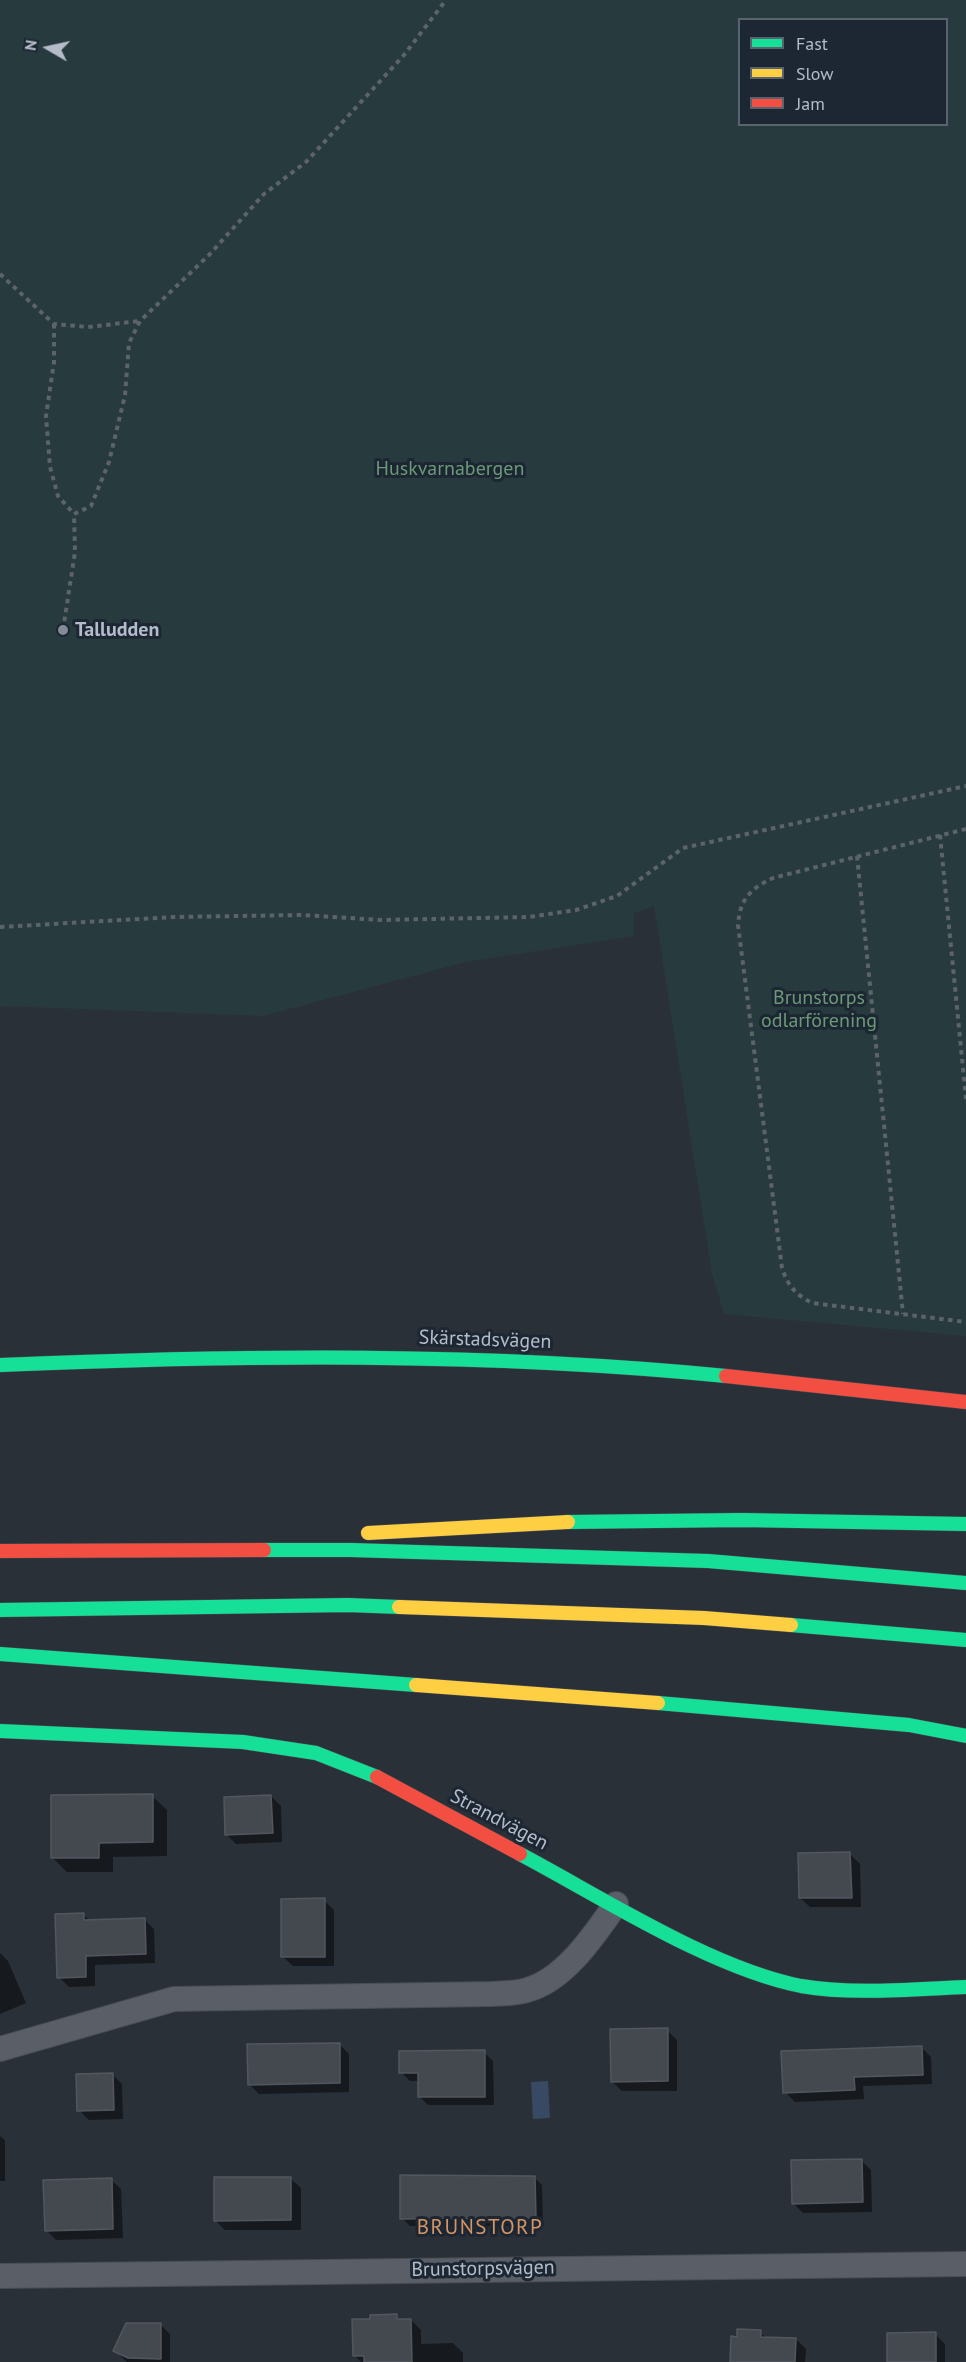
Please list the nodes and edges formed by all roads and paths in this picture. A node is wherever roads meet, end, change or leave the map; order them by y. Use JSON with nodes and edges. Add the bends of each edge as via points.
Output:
{"nodes":[{"id":1,"x":446,"y":0,"type":"edge"},
{"id":2,"x":0,"y":274,"type":"edge"},
{"id":3,"x":140,"y":321,"type":"junction"},
{"id":4,"x":54,"y":324,"type":"junction"},
{"id":5,"x":74,"y":514,"type":"junction"},
{"id":6,"x":63,"y":630,"type":"dead end"},
{"id":7,"x":966,"y":786,"type":"edge"},
{"id":8,"x":966,"y":829,"type":"edge"},
{"id":9,"x":940,"y":835,"type":"junction"},
{"id":10,"x":857,"y":856,"type":"junction"},
{"id":11,"x":0,"y":927,"type":"edge"},
{"id":12,"x":966,"y":1099,"type":"edge"},
{"id":13,"x":903,"y":1314,"type":"junction"},
{"id":14,"x":966,"y":1322,"type":"edge"},
{"id":15,"x":0,"y":1365,"type":"edge"},
{"id":16,"x":966,"y":1402,"type":"edge"},
{"id":17,"x":966,"y":1524,"type":"edge"},
{"id":18,"x":190,"y":1548,"type":"junction"},
{"id":19,"x":0,"y":1551,"type":"edge"},
{"id":20,"x":966,"y":1583,"type":"edge"},
{"id":21,"x":0,"y":1610,"type":"edge"},
{"id":22,"x":966,"y":1640,"type":"edge"},
{"id":23,"x":0,"y":1654,"type":"edge"},
{"id":24,"x":0,"y":1731,"type":"edge"},
{"id":25,"x":966,"y":1736,"type":"edge"},
{"id":26,"x":616,"y":1904,"type":"junction"},
{"id":27,"x":966,"y":1987,"type":"edge"},
{"id":28,"x":0,"y":2049,"type":"edge"},
{"id":29,"x":966,"y":2264,"type":"edge"},
{"id":30,"x":0,"y":2276,"type":"edge"}],
"edges":[{"from":1,"to":3,"type":"path","via":[[404,55],[306,162],[264,194],[209,255]]},
{"from":2,"to":4,"type":"path"},
{"from":3,"to":4,"type":"path","via":[[88,327]]},
{"from":3,"to":5,"type":"path","via":[[129,343],[124,395],[110,462],[91,506]]},
{"from":4,"to":5,"type":"path","via":[[54,362],[46,416],[50,467],[58,496]]},
{"from":5,"to":6,"type":"path","via":[[75,552]]},
{"from":7,"to":11,"type":"path","via":[[683,848],[617,896],[576,910],[529,917],[172,917]]},
{"from":8,"to":9,"type":"path"},
{"from":9,"to":10,"type":"path"},
{"from":9,"to":12,"type":"path"},
{"from":10,"to":13,"type":"path"},
{"from":10,"to":13,"type":"path","via":[[773,878],[754,887],[740,908],[738,925],[781,1256],[788,1284],[798,1296],[812,1303]]},
{"from":13,"to":14,"type":"path"},
{"from":15,"to":16,"type":"main road","name":"Skärstadsvägen","via":[[222,1356],[498,1359]]},
{"from":17,"to":18,"type":"main road","via":[[686,1519],[442,1526]]},
{"from":18,"to":19,"type":"main road"},
{"from":18,"to":20,"type":"main road","via":[[708,1561]]},
{"from":21,"to":22,"type":"main road","via":[[348,1605],[704,1618]]},
{"from":23,"to":25,"type":"main road","via":[[779,1712],[909,1725]]},
{"from":24,"to":26,"type":"main road","name":"Strandvägen","via":[[243,1742],[315,1753],[371,1774]]},
{"from":26,"to":27,"type":"main road","name":"Strandvägen","via":[[679,1939],[756,1974],[803,1986],[873,1990]]},
{"from":26,"to":28,"type":"street","via":[[586,1946],[551,1978],[528,1990],[490,1994],[174,1999]]},
{"from":29,"to":30,"type":"street","name":"Brunstorpsvägen"}]}
